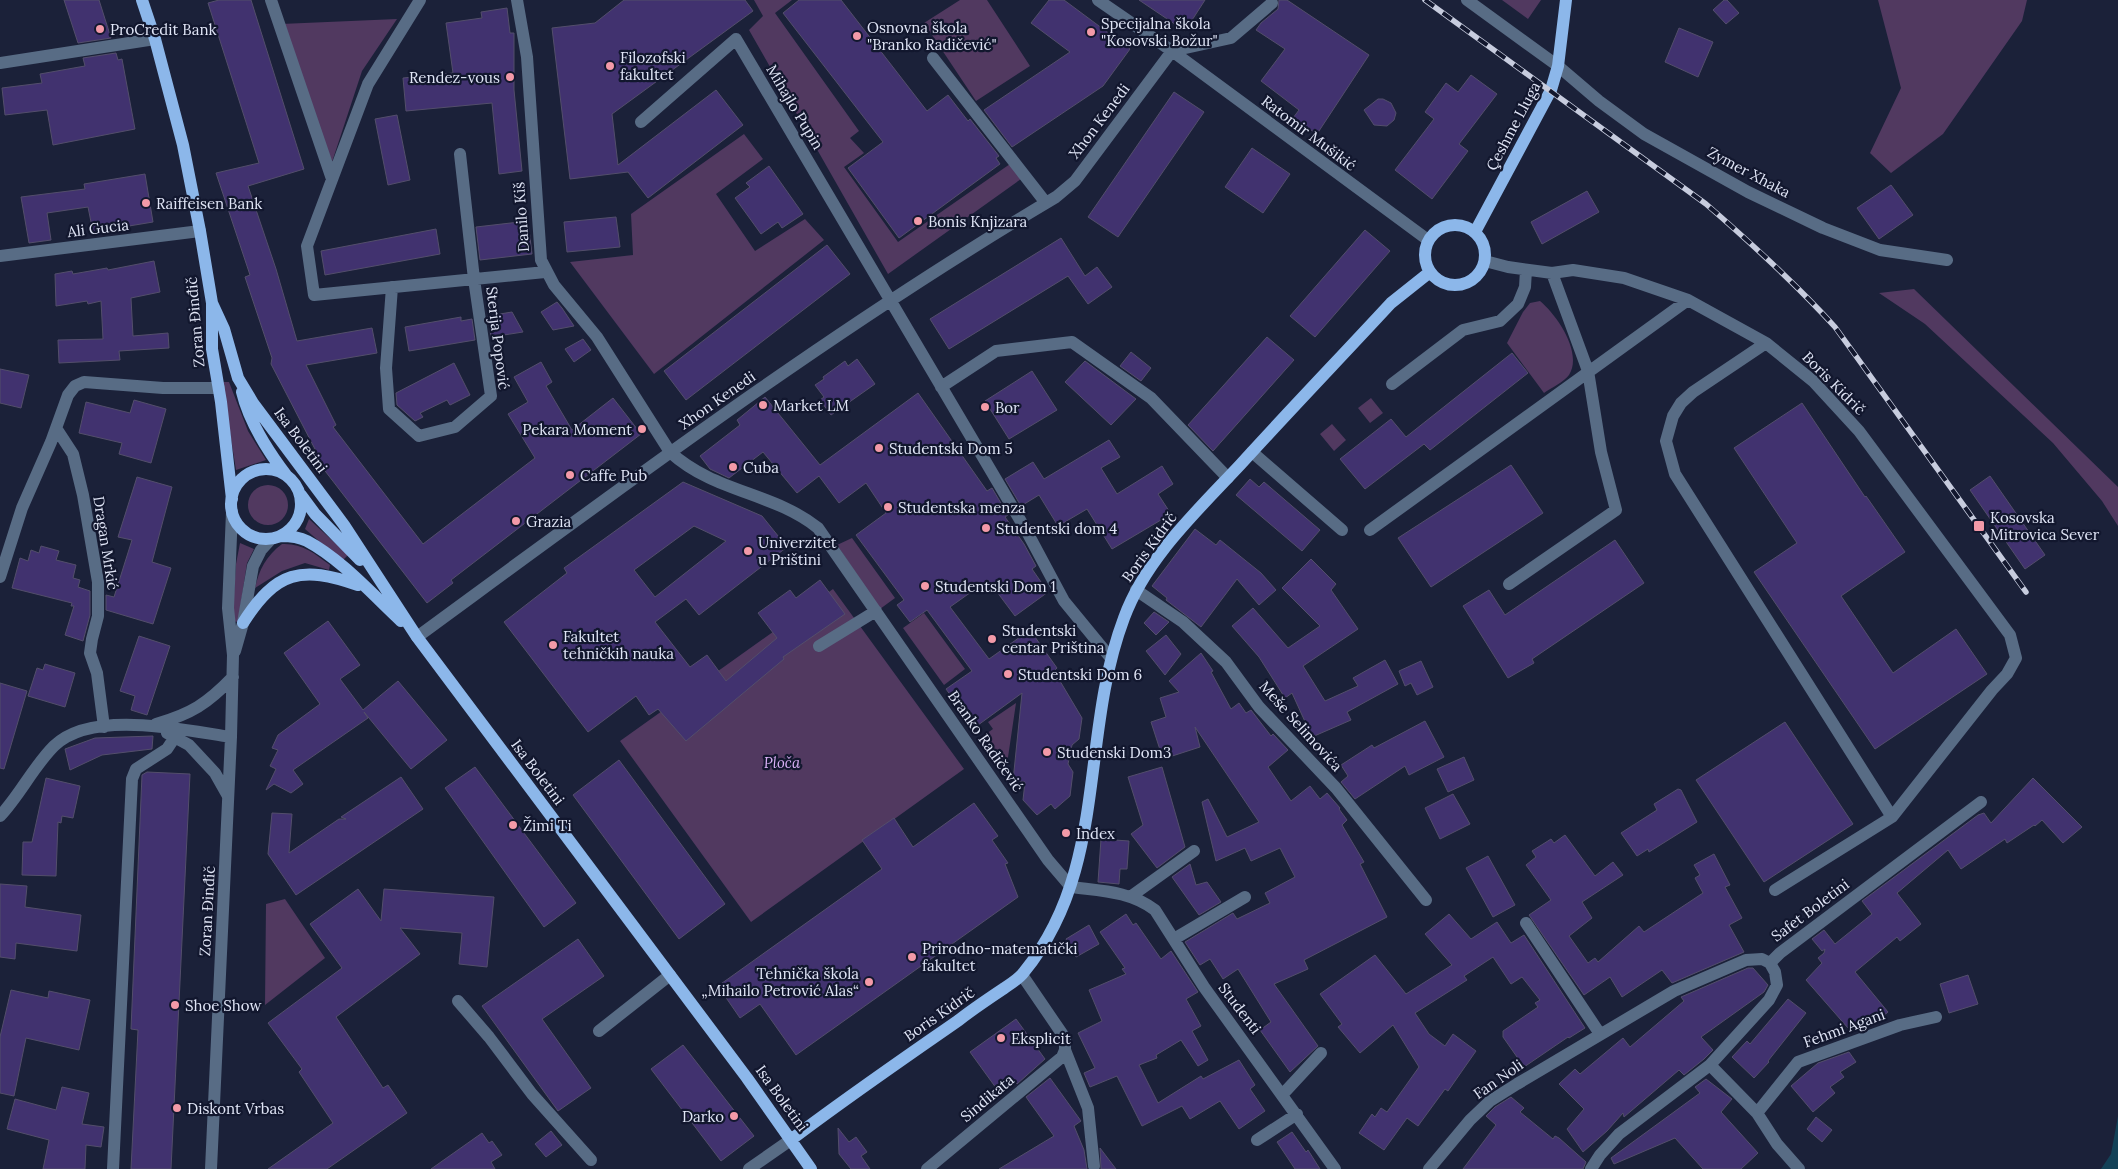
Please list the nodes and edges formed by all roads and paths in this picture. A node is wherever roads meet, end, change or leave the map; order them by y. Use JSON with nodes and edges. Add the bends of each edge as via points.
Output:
{"nodes":[{"id":1,"x":142,"y":0,"type":"edge"},
{"id":2,"x":271,"y":0,"type":"edge"},
{"id":3,"x":517,"y":0,"type":"edge"},
{"id":4,"x":1098,"y":0,"type":"edge"},
{"id":5,"x":1466,"y":0,"type":"edge"},
{"id":6,"x":1566,"y":0,"type":"edge"},
{"id":7,"x":418,"y":2,"type":"edge"},
{"id":8,"x":1272,"y":3,"type":"dead end"},
{"id":9,"x":155,"y":39,"type":"junction"},
{"id":10,"x":1172,"y":51,"type":"junction"},
{"id":11,"x":933,"y":58,"type":"dead end"},
{"id":12,"x":0,"y":63,"type":"edge"},
{"id":13,"x":1558,"y":66,"type":"junction"},
{"id":14,"x":641,"y":122,"type":"dead end"},
{"id":15,"x":460,"y":154,"type":"dead end"},
{"id":16,"x":332,"y":179,"type":"junction"},
{"id":17,"x":1046,"y":203,"type":"junction"},
{"id":18,"x":200,"y":231,"type":"junction"},
{"id":19,"x":1475,"y":232,"type":"junction"},
{"id":20,"x":1428,"y":240,"type":"junction"},
{"id":21,"x":0,"y":256,"type":"edge"},
{"id":22,"x":1947,"y":260,"type":"dead end"},
{"id":23,"x":1485,"y":261,"type":"junction"},
{"id":24,"x":1526,"y":270,"type":"junction"},
{"id":25,"x":546,"y":272,"type":"junction"},
{"id":26,"x":1430,"y":272,"type":"junction"},
{"id":27,"x":1552,"y":273,"type":"junction"},
{"id":28,"x":474,"y":279,"type":"junction"},
{"id":29,"x":392,"y":288,"type":"junction"},
{"id":30,"x":890,"y":300,"type":"junction"},
{"id":31,"x":1688,"y":300,"type":"junction"},
{"id":32,"x":212,"y":303,"type":"junction"},
{"id":33,"x":1766,"y":343,"type":"junction"},
{"id":34,"x":1588,"y":371,"type":"junction"},
{"id":35,"x":238,"y":378,"type":"junction"},
{"id":36,"x":1392,"y":384,"type":"dead end"},
{"id":37,"x":941,"y":387,"type":"junction"},
{"id":38,"x":219,"y":388,"type":"junction"},
{"id":39,"x":56,"y":428,"type":"junction"},
{"id":40,"x":670,"y":452,"type":"junction"},
{"id":41,"x":1252,"y":452,"type":"junction"},
{"id":42,"x":286,"y":475,"type":"junction"},
{"id":43,"x":1228,"y":478,"type":"junction"},
{"id":44,"x":297,"y":488,"type":"junction"},
{"id":45,"x":232,"y":505,"type":"junction"},
{"id":46,"x":1342,"y":530,"type":"dead end"},
{"id":47,"x":1370,"y":530,"type":"dead end"},
{"id":48,"x":276,"y":538,"type":"junction"},
{"id":49,"x":0,"y":577,"type":"edge"},
{"id":50,"x":378,"y":577,"type":"junction"},
{"id":51,"x":1509,"y":584,"type":"dead end"},
{"id":52,"x":365,"y":587,"type":"junction"},
{"id":53,"x":1136,"y":590,"type":"junction"},
{"id":54,"x":876,"y":611,"type":"junction"},
{"id":55,"x":243,"y":623,"type":"junction"},
{"id":56,"x":417,"y":637,"type":"junction"},
{"id":57,"x":819,"y":646,"type":"dead end"},
{"id":58,"x":233,"y":655,"type":"junction"},
{"id":59,"x":1110,"y":657,"type":"junction"},
{"id":60,"x":233,"y":677,"type":"junction"},
{"id":61,"x":151,"y":726,"type":"junction"},
{"id":62,"x":104,"y":727,"type":"junction"},
{"id":63,"x":231,"y":736,"type":"junction"},
{"id":64,"x":175,"y":737,"type":"junction"},
{"id":65,"x":228,"y":798,"type":"junction"},
{"id":66,"x":1981,"y":802,"type":"dead end"},
{"id":67,"x":0,"y":816,"type":"edge"},
{"id":68,"x":1892,"y":817,"type":"junction"},
{"id":69,"x":1194,"y":852,"type":"dead end"},
{"id":70,"x":1071,"y":888,"type":"junction"},
{"id":71,"x":1775,"y":890,"type":"dead end"},
{"id":72,"x":1130,"y":897,"type":"junction"},
{"id":73,"x":1245,"y":897,"type":"dead end"},
{"id":74,"x":1426,"y":900,"type":"dead end"},
{"id":75,"x":1526,"y":923,"type":"dead end"},
{"id":76,"x":1174,"y":939,"type":"junction"},
{"id":77,"x":1770,"y":962,"type":"junction"},
{"id":78,"x":670,"y":975,"type":"junction"},
{"id":79,"x":1022,"y":975,"type":"junction"},
{"id":80,"x":458,"y":1001,"type":"dead end"},
{"id":81,"x":1936,"y":1017,"type":"dead end"},
{"id":82,"x":599,"y":1032,"type":"dead end"},
{"id":83,"x":1600,"y":1034,"type":"junction"},
{"id":84,"x":1065,"y":1050,"type":"junction"},
{"id":85,"x":1321,"y":1053,"type":"dead end"},
{"id":86,"x":1710,"y":1064,"type":"junction"},
{"id":87,"x":1283,"y":1094,"type":"junction"},
{"id":88,"x":1757,"y":1113,"type":"junction"},
{"id":89,"x":1297,"y":1114,"type":"junction"},
{"id":90,"x":792,"y":1140,"type":"junction"},
{"id":91,"x":1257,"y":1140,"type":"dead end"},
{"id":92,"x":591,"y":1160,"type":"dead end"},
{"id":93,"x":1094,"y":1166,"type":"dead end"},
{"id":94,"x":113,"y":1169,"type":"edge"},
{"id":95,"x":210,"y":1169,"type":"edge"},
{"id":96,"x":749,"y":1169,"type":"edge"},
{"id":97,"x":811,"y":1169,"type":"edge"},
{"id":98,"x":927,"y":1169,"type":"edge"},
{"id":99,"x":1335,"y":1169,"type":"edge"},
{"id":100,"x":1428,"y":1169,"type":"edge"},
{"id":101,"x":1591,"y":1169,"type":"edge"},
{"id":102,"x":1799,"y":1169,"type":"edge"}],
"edges":[{"from":1,"to":9,"type":"main road","name":"Zoran Đinđič"},
{"from":2,"to":16,"type":"street"},
{"from":3,"to":25,"type":"street","name":"Danilo Kiš","via":[[527,57],[541,260]]},
{"from":4,"to":10,"type":"street","name":"Ratomir Mušikić"},
{"from":5,"to":13,"type":"street","name":"Zymer Xhaka"},
{"from":6,"to":13,"type":"main road","name":"Çeshme Lluga"},
{"from":7,"to":16,"type":"street","name":"Sterija Popović","via":[[368,84]]},
{"from":8,"to":10,"type":"street","via":[[1231,38]]},
{"from":9,"to":12,"type":"street"},
{"from":9,"to":18,"type":"main road","name":"Zoran Đinđič","via":[[183,145]]},
{"from":10,"to":17,"type":"street","name":"Xhon Kenedi","via":[[1075,181]]},
{"from":10,"to":20,"type":"street","name":"Ratomir Mušikić"},
{"from":11,"to":17,"type":"street"},
{"from":13,"to":19,"type":"main road","name":"Çeshme Lluga","via":[[1551,90]]},
{"from":13,"to":22,"type":"street","name":"Zymer Xhaka","via":[[1599,102],[1644,134],[1748,192],[1823,228],[1880,250]]},
{"from":14,"to":30,"type":"street","name":"Mihajlo Pupin","via":[[736,39]]},
{"from":15,"to":28,"type":"street","name":"Sterija Popović"},
{"from":16,"to":29,"type":"street","name":"Sterija Popović","via":[[307,246],[314,295]]},
{"from":17,"to":30,"type":"street","name":"Xhon Kenedi"},
{"from":18,"to":21,"type":"street","name":"Ali Gucia"},
{"from":18,"to":32,"type":"main road","name":"Zoran Đinđič"},
{"from":19,"to":20,"type":"main road","via":[[1461,225],[1446,226]]},
{"from":19,"to":23,"type":"main road","via":[[1482,240]]},
{"from":20,"to":26,"type":"main road","via":[[1424,257]]},
{"from":23,"to":24,"type":"street","name":"Boris Kidrič"},
{"from":23,"to":26,"type":"main road","via":[[1474,278],[1459,285],[1443,283]]},
{"from":24,"to":27,"type":"street","name":"Boris Kidrič"},
{"from":24,"to":36,"type":"street","via":[[1525,287],[1518,304],[1500,321],[1463,330]]},
{"from":25,"to":28,"type":"street","name":"Sterija Popović"},
{"from":25,"to":40,"type":"street","name":"Danilo Kiš","via":[[596,337]]},
{"from":26,"to":41,"type":"main road","name":"Boris Kidrič","via":[[1391,302]]},
{"from":27,"to":31,"type":"street","name":"Boris Kidrič","via":[[1574,270],[1624,278]]},
{"from":27,"to":34,"type":"street"},
{"from":28,"to":29,"type":"street","name":"Sterija Popović"},
{"from":28,"to":29,"type":"street","name":"Sterija Popović","via":[[491,396],[455,426],[419,436],[390,409],[386,368]]},
{"from":30,"to":37,"type":"street"},
{"from":30,"to":40,"type":"street","name":"Xhon Kenedi"},
{"from":31,"to":33,"type":"street","name":"Boris Kidrič"},
{"from":31,"to":34,"type":"street"},
{"from":32,"to":35,"type":"main road","name":"Isa Boletini","via":[[224,329]]},
{"from":32,"to":38,"type":"main road","name":"Zoran Đinđič","via":[[212,349]]},
{"from":33,"to":68,"type":"street","via":[[1681,403],[1673,416],[1666,441],[1675,474]]},
{"from":33,"to":68,"type":"street","name":"Boris Kidrič","via":[[1813,381],[1859,431],[2010,635],[2016,658],[2007,674]]},
{"from":34,"to":47,"type":"street"},
{"from":34,"to":51,"type":"street","via":[[1601,452],[1616,510]]},
{"from":35,"to":42,"type":"main road","via":[[253,423]]},
{"from":35,"to":50,"type":"main road","name":"Isa Boletini"},
{"from":37,"to":43,"type":"street","via":[[996,351],[1072,342],[1151,398]]},
{"from":37,"to":59,"type":"street","via":[[1026,530],[1064,602]]},
{"from":38,"to":39,"type":"street","via":[[84,382],[75,386],[68,395]]},
{"from":38,"to":45,"type":"main road","name":"Zoran Đinđič"},
{"from":39,"to":49,"type":"street","via":[[22,508]]},
{"from":39,"to":62,"type":"street","name":"Dragan Mrkić","via":[[73,454],[98,582],[98,616],[90,653],[98,673]]},
{"from":40,"to":54,"type":"street","name":"Branko Radičević","via":[[684,464],[721,484],[804,517],[818,528]]},
{"from":40,"to":56,"type":"street","name":"Xhon Kenedi"},
{"from":41,"to":43,"type":"main road","name":"Boris Kidrič"},
{"from":41,"to":46,"type":"street"},
{"from":42,"to":44,"type":"main road"},
{"from":42,"to":45,"type":"main road","name":"Zoran Đinđič","via":[[269,470],[252,472],[236,488]]},
{"from":43,"to":53,"type":"main road","name":"Boris Kidrič","via":[[1176,533]]},
{"from":44,"to":48,"type":"main road","name":"Zoran Đinđič","via":[[301,510],[297,521],[291,530]]},
{"from":44,"to":50,"type":"main road","via":[[315,514]]},
{"from":45,"to":48,"type":"main road","name":"Zoran Đinđič","via":[[242,530],[261,539]]},
{"from":45,"to":58,"type":"street","name":"Zoran Đinđič","via":[[228,608]]},
{"from":48,"to":52,"type":"main road","name":"Isa Boletini","via":[[292,536],[306,541]]},
{"from":48,"to":55,"type":"street","name":"Zoran Đinđič","via":[[261,550],[253,566]]},
{"from":50,"to":56,"type":"main road","name":"Isa Boletini"},
{"from":52,"to":55,"type":"main road","via":[[321,574],[305,573],[291,577],[256,602]]},
{"from":52,"to":56,"type":"main road","name":"Isa Boletini"},
{"from":53,"to":59,"type":"main road","name":"Boris Kidrič"},
{"from":53,"to":74,"type":"street","name":"Meše Selimovića","via":[[1184,622],[1226,662],[1259,707],[1336,788]]},
{"from":54,"to":57,"type":"street"},
{"from":54,"to":70,"type":"street","name":"Branko Radičević","via":[[1048,860]]},
{"from":55,"to":58,"type":"street","name":"Zoran Đinđič"},
{"from":56,"to":78,"type":"main road","name":"Isa Boletini"},
{"from":58,"to":60,"type":"street","name":"Zoran Đinđič"},
{"from":59,"to":70,"type":"main road","name":"Boris Kidrič","via":[[1085,831]]},
{"from":60,"to":61,"type":"street","via":[[197,709]]},
{"from":60,"to":63,"type":"street","name":"Zoran Đinđič"},
{"from":61,"to":62,"type":"street"},
{"from":61,"to":63,"type":"street"},
{"from":61,"to":64,"type":"street"},
{"from":62,"to":67,"type":"street","via":[[82,730],[65,737],[53,747]]},
{"from":63,"to":65,"type":"street","name":"Zoran Đinđič"},
{"from":64,"to":65,"type":"street","via":[[190,745],[215,773]]},
{"from":64,"to":94,"type":"street","via":[[167,749],[136,769],[132,779]]},
{"from":65,"to":95,"type":"street","name":"Zoran Đinđič"},
{"from":66,"to":77,"type":"street","name":"Safet Boletini"},
{"from":68,"to":71,"type":"street"},
{"from":69,"to":72,"type":"street"},
{"from":70,"to":72,"type":"street","name":"Studenti","via":[[1110,891]]},
{"from":70,"to":79,"type":"main road","name":"Boris Kidrič","via":[[1058,922]]},
{"from":72,"to":76,"type":"street","name":"Studenti","via":[[1155,910]]},
{"from":73,"to":76,"type":"street"},
{"from":75,"to":83,"type":"street"},
{"from":76,"to":87,"type":"street","name":"Studenti"},
{"from":77,"to":83,"type":"street","name":"Fan Noli","via":[[1746,960],[1674,991]]},
{"from":77,"to":86,"type":"street","name":"Safet Boletini","via":[[1776,972],[1777,985],[1769,1000]]},
{"from":78,"to":82,"type":"street"},
{"from":78,"to":90,"type":"main road","name":"Isa Boletini"},
{"from":79,"to":84,"type":"street","via":[[1065,1038]]},
{"from":79,"to":90,"type":"main road","name":"Boris Kidrič"},
{"from":80,"to":92,"type":"street","via":[[532,1094]]},
{"from":81,"to":88,"type":"street","name":"Fehmi Agani","via":[[1900,1025],[1798,1062]]},
{"from":83,"to":100,"type":"street","name":"Fan Noli","via":[[1490,1101]]},
{"from":84,"to":93,"type":"street","via":[[1088,1108]]},
{"from":84,"to":98,"type":"street","name":"Sindikata","via":[[1062,1057]]},
{"from":85,"to":87,"type":"street"},
{"from":86,"to":88,"type":"street"},
{"from":86,"to":101,"type":"street","name":"Safet Boletini","via":[[1620,1134],[1600,1154]]},
{"from":87,"to":89,"type":"street","name":"Studenti"},
{"from":88,"to":102,"type":"street"},
{"from":89,"to":91,"type":"street"},
{"from":89,"to":99,"type":"street","name":"Studenti"},
{"from":90,"to":96,"type":"street"},
{"from":90,"to":97,"type":"main road","name":"Isa Boletini"}]}
